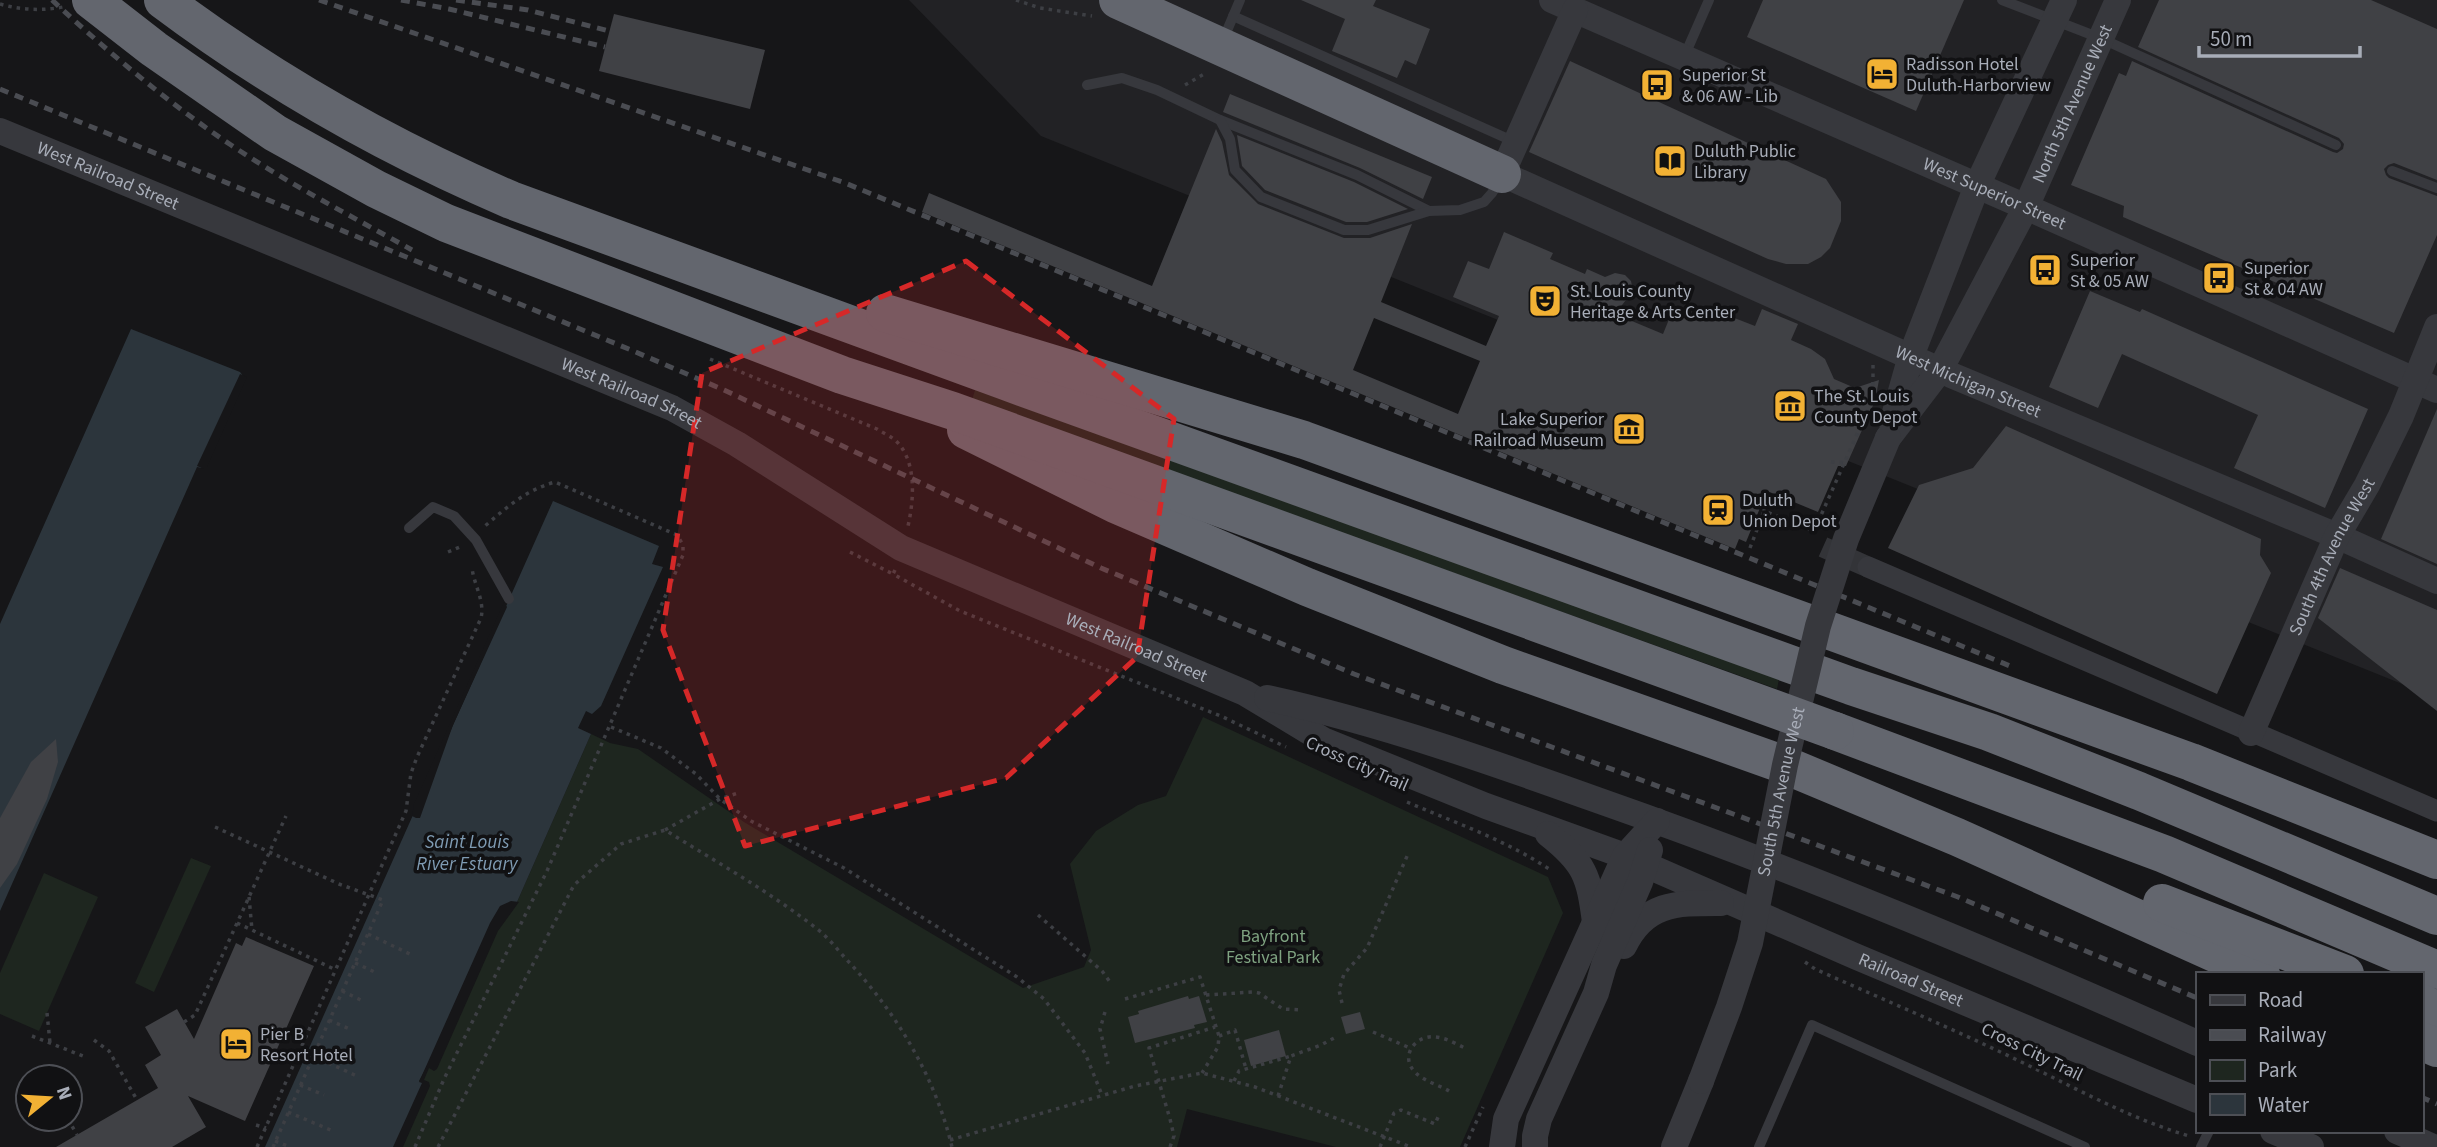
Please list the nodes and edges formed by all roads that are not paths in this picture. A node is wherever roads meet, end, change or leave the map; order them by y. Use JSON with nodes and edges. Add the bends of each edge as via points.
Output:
{"nodes":[{"id":1,"x":91,"y":0,"type":"edge"},
{"id":2,"x":163,"y":0,"type":"edge"},
{"id":3,"x":1118,"y":0,"type":"edge"},
{"id":4,"x":1239,"y":0,"type":"edge"},
{"id":5,"x":1709,"y":0,"type":"edge"},
{"id":6,"x":2002,"y":0,"type":"edge"},
{"id":7,"x":2118,"y":0,"type":"edge"},
{"id":8,"x":1569,"y":3,"type":"edge"},
{"id":9,"x":2059,"y":10,"type":"edge"},
{"id":10,"x":2100,"y":38,"type":"junction"},
{"id":11,"x":1222,"y":44,"type":"junction"},
{"id":12,"x":1684,"y":57,"type":"junction"},
{"id":13,"x":1087,"y":85,"type":"dead end"},
{"id":14,"x":1220,"y":120,"type":"junction"},
{"id":15,"x":0,"y":131,"type":"edge"},
{"id":16,"x":2336,"y":145,"type":"dead end"},
{"id":17,"x":1509,"y":158,"type":"junction"},
{"id":18,"x":2392,"y":171,"type":"dead end"},
{"id":19,"x":1977,"y":186,"type":"junction"},
{"id":20,"x":2437,"y":188,"type":"edge"},
{"id":21,"x":2026,"y":207,"type":"junction"},
{"id":22,"x":1429,"y":211,"type":"junction"},
{"id":23,"x":686,"y":265,"type":"junction"},
{"id":24,"x":2437,"y":327,"type":"edge"},
{"id":25,"x":1911,"y":356,"type":"junction"},
{"id":26,"x":1940,"y":370,"type":"junction"},
{"id":27,"x":2426,"y":385,"type":"edge"},
{"id":28,"x":889,"y":391,"type":"junction"},
{"id":29,"x":1888,"y":438,"type":"junction"},
{"id":30,"x":409,"y":528,"type":"dead end"},
{"id":31,"x":2337,"y":536,"type":"junction"},
{"id":32,"x":1868,"y":567,"type":"tunnel mouth"},
{"id":33,"x":2437,"y":581,"type":"edge"},
{"id":34,"x":509,"y":599,"type":"dead end"},
{"id":35,"x":1818,"y":626,"type":"junction"},
{"id":36,"x":1245,"y":693,"type":"junction"},
{"id":37,"x":2251,"y":733,"type":"junction"},
{"id":38,"x":1785,"y":765,"type":"junction"},
{"id":39,"x":2437,"y":811,"type":"edge"},
{"id":40,"x":1529,"y":821,"type":"junction"},
{"id":41,"x":1657,"y":821,"type":"junction"},
{"id":42,"x":2437,"y":860,"type":"edge"},
{"id":43,"x":1636,"y":861,"type":"junction"},
{"id":44,"x":1735,"y":903,"type":"junction"},
{"id":45,"x":2136,"y":905,"type":"junction"},
{"id":46,"x":2437,"y":916,"type":"edge"},
{"id":47,"x":1595,"y":923,"type":"junction"},
{"id":48,"x":2437,"y":970,"type":"edge"},
{"id":49,"x":2257,"y":972,"type":"edge"},
{"id":50,"x":2339,"y":972,"type":"edge"},
{"id":51,"x":1596,"y":993,"type":"junction"},
{"id":52,"x":2196,"y":1043,"type":"edge"},
{"id":53,"x":2196,"y":1100,"type":"edge"},
{"id":54,"x":2278,"y":1133,"type":"edge"},
{"id":55,"x":2402,"y":1133,"type":"edge"},
{"id":56,"x":1502,"y":1147,"type":"edge"},
{"id":57,"x":1535,"y":1147,"type":"edge"},
{"id":58,"x":1674,"y":1147,"type":"edge"},
{"id":59,"x":1759,"y":1147,"type":"edge"},
{"id":60,"x":2085,"y":1147,"type":"edge"},
{"id":61,"x":2311,"y":1147,"type":"edge"},
{"id":62,"x":2433,"y":1147,"type":"edge"}],
"edges":[{"from":1,"to":28,"type":"highway","bridge":true,"via":[[154,50],[275,133],[376,189],[446,223]]},
{"from":2,"to":23,"type":"highway","via":[[300,94],[410,154],[511,200]]},
{"from":3,"to":11,"type":"highway"},
{"from":4,"to":11,"type":"lane"},
{"from":5,"to":12,"type":"lane"},
{"from":6,"to":9,"type":"lane"},
{"from":7,"to":10,"type":"street","name":"North 5th Avenue West"},
{"from":8,"to":12,"type":"street","name":"West Superior Street"},
{"from":8,"to":17,"type":"street"},
{"from":9,"to":10,"type":"lane"},
{"from":9,"to":19,"type":"street"},
{"from":10,"to":16,"type":"lane"},
{"from":10,"to":21,"type":"street","name":"North 5th Avenue West"},
{"from":11,"to":17,"type":"highway"},
{"from":12,"to":19,"type":"street","name":"West Superior Street"},
{"from":13,"to":14,"type":"lane","via":[[1122,78]]},
{"from":14,"to":22,"type":"lane"},
{"from":14,"to":22,"type":"lane","via":[[1230,139],[1235,170],[1261,197],[1344,230],[1368,230]]},
{"from":15,"to":36,"type":"street","name":"West Railroad Street","via":[[672,408],[901,548]]},
{"from":17,"to":22,"type":"lane","via":[[1484,202],[1460,210]]},
{"from":17,"to":25,"type":"street","name":"West Michigan Street"},
{"from":18,"to":20,"type":"lane"},
{"from":19,"to":21,"type":"street","name":"West Superior Street"},
{"from":19,"to":25,"type":"street","name":"South 5th Avenue West"},
{"from":21,"to":26,"type":"street","name":"South 5th Avenue West"},
{"from":21,"to":27,"type":"street","name":"West Superior Street"},
{"from":23,"to":35,"type":"highway","via":[[800,288],[1291,436]]},
{"from":23,"to":46,"type":"highway","via":[[1989,732]]},
{"from":24,"to":27,"type":"street","name":"South 4th Avenue West"},
{"from":25,"to":26,"type":"street","name":"West Michigan Street"},
{"from":25,"to":29,"type":"street","name":"South 5th Avenue West"},
{"from":26,"to":29,"type":"street","name":"South 5th Avenue West"},
{"from":26,"to":31,"type":"street","name":"West Michigan Street"},
{"from":27,"to":31,"type":"street","name":"South 4th Avenue West","via":[[2400,416]]},
{"from":28,"to":38,"type":"highway","bridge":true,"via":[[1115,504],[1294,581],[1503,665]]},
{"from":28,"to":48,"type":"highway","bridge":true,"via":[[2164,854]]},
{"from":29,"to":35,"type":"street","name":"South 5th Avenue West","bridge":true,"via":[[1846,539]]},
{"from":30,"to":34,"type":"lane","via":[[433,507],[454,516],[476,540]]},
{"from":31,"to":33,"type":"street","name":"West Michigan Street"},
{"from":31,"to":37,"type":"street","name":"South 4th Avenue West"},
{"from":32,"to":37,"type":"street"},
{"from":35,"to":38,"type":"street","name":"South 5th Avenue West","bridge":true},
{"from":35,"to":42,"type":"highway","via":[[2191,762]]},
{"from":36,"to":40,"type":"street","name":"West Railroad Street","via":[[1323,740]]},
{"from":36,"to":41,"type":"street","name":"West Railroad Street","via":[[1343,716]]},
{"from":37,"to":39,"type":"street"},
{"from":38,"to":45,"type":"highway"},
{"from":38,"to":58,"type":"street","name":"South 5th Avenue West","bridge":true,"via":[[1750,943],[1730,1007]]},
{"from":40,"to":43,"type":"street","name":"West Railroad Street"},
{"from":40,"to":47,"type":"street","via":[[1567,849],[1585,871]]},
{"from":41,"to":43,"type":"street"},
{"from":41,"to":52,"type":"street","via":[[1983,948]]},
{"from":43,"to":44,"type":"street","name":"Railroad Street"},
{"from":43,"to":47,"type":"street"},
{"from":43,"to":51,"type":"street"},
{"from":44,"to":51,"type":"street","via":[[1683,903],[1650,913],[1629,935]]},
{"from":44,"to":53,"type":"street","name":"Railroad Street"},
{"from":45,"to":49,"type":"highway"},
{"from":45,"to":50,"type":"highway"},
{"from":47,"to":56,"type":"street","via":[[1506,1119]]},
{"from":51,"to":57,"type":"street","via":[[1539,1119]]},
{"from":54,"to":61,"type":"street"},
{"from":55,"to":62,"type":"street"},
{"from":59,"to":60,"type":"lane","via":[[1812,1025]]}]}
